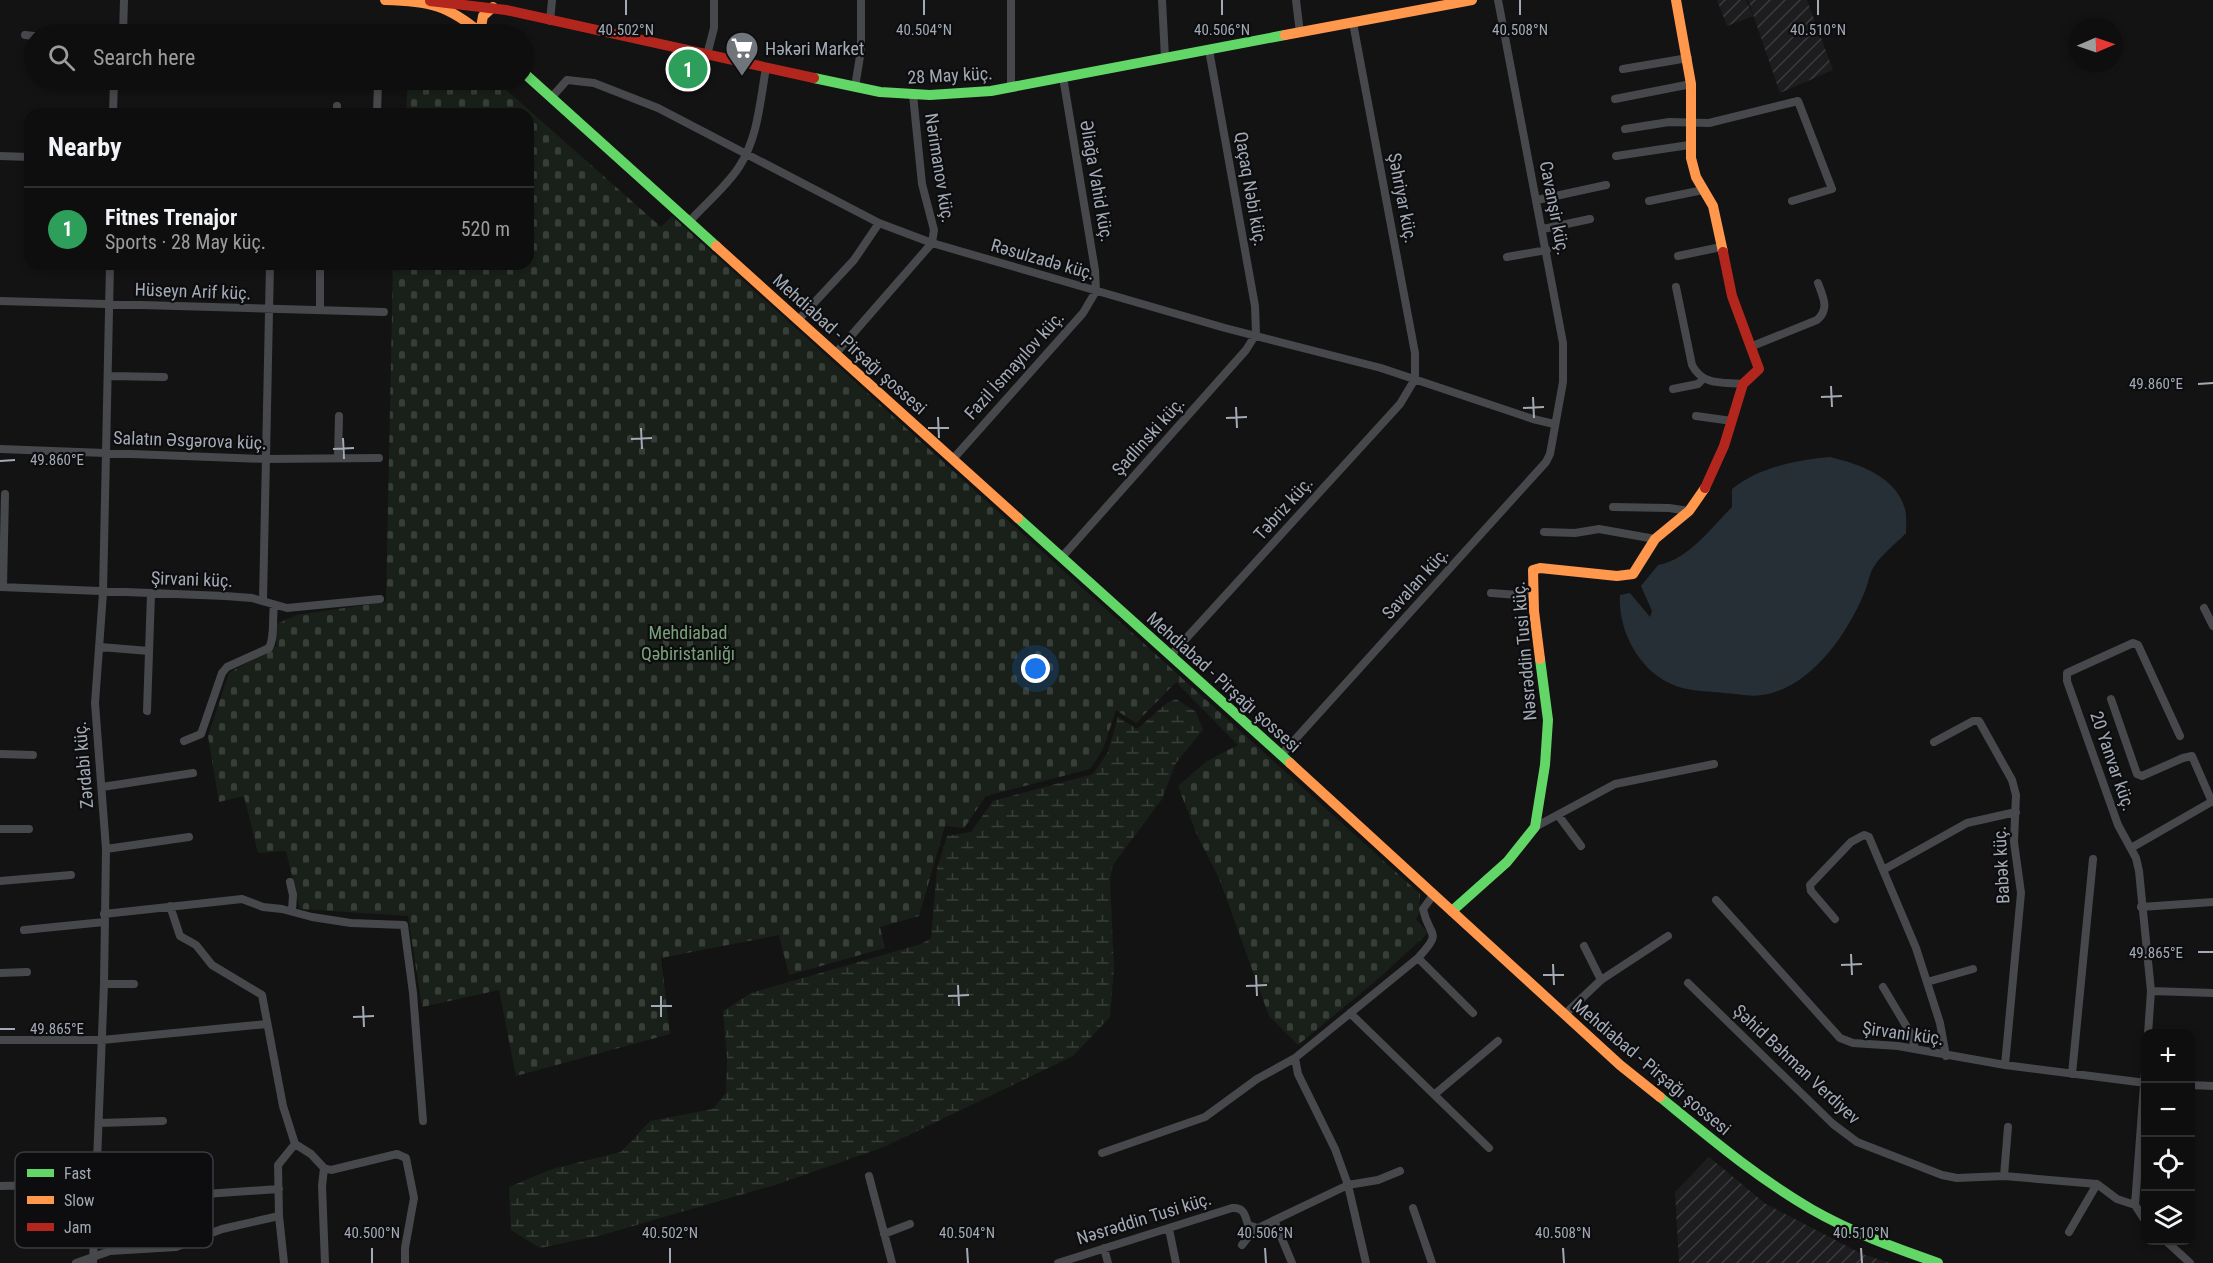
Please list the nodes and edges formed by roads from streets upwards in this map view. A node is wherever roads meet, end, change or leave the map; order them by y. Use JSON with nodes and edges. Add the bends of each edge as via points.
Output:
{"nodes":[{"id":1,"x":124,"y":0,"type":"edge"},
{"id":2,"x":385,"y":0,"type":"edge"},
{"id":3,"x":552,"y":0,"type":"edge"},
{"id":4,"x":714,"y":0,"type":"edge"},
{"id":5,"x":861,"y":0,"type":"edge"},
{"id":6,"x":1011,"y":0,"type":"edge"},
{"id":7,"x":1162,"y":0,"type":"edge"},
{"id":8,"x":1296,"y":0,"type":"edge"},
{"id":9,"x":1472,"y":0,"type":"edge"},
{"id":10,"x":1498,"y":0,"type":"edge"},
{"id":11,"x":1676,"y":0,"type":"edge"},
{"id":12,"x":435,"y":2,"type":"edge"},
{"id":13,"x":1444,"y":3,"type":"edge"},
{"id":14,"x":467,"y":4,"type":"junction"},
{"id":15,"x":493,"y":7,"type":"junction"},
{"id":16,"x":463,"y":17,"type":"junction"},
{"id":17,"x":550,"y":21,"type":"junction"},
{"id":18,"x":1353,"y":23,"type":"junction"},
{"id":19,"x":123,"y":24,"type":"edge"},
{"id":20,"x":470,"y":24,"type":"edge"},
{"id":21,"x":482,"y":24,"type":"edge"},
{"id":22,"x":1300,"y":33,"type":"junction"},
{"id":23,"x":1209,"y":50,"type":"junction"},
{"id":24,"x":707,"y":55,"type":"junction"},
{"id":25,"x":1165,"y":58,"type":"junction"},
{"id":26,"x":1688,"y":58,"type":"junction"},
{"id":27,"x":766,"y":68,"type":"junction"},
{"id":28,"x":1623,"y":69,"type":"dead end"},
{"id":29,"x":1062,"y":77,"type":"junction"},
{"id":30,"x":534,"y":83,"type":"edge"},
{"id":31,"x":1691,"y":84,"type":"junction"},
{"id":32,"x":855,"y":87,"type":"junction"},
{"id":33,"x":1011,"y":87,"type":"junction"},
{"id":34,"x":114,"y":90,"type":"edge"},
{"id":35,"x":378,"y":90,"type":"edge"},
{"id":36,"x":914,"y":95,"type":"junction"},
{"id":37,"x":551,"y":99,"type":"junction"},
{"id":38,"x":1615,"y":99,"type":"dead end"},
{"id":39,"x":113,"y":108,"type":"edge"},
{"id":40,"x":377,"y":108,"type":"edge"},
{"id":41,"x":1691,"y":123,"type":"junction"},
{"id":42,"x":1624,"y":129,"type":"dead end"},
{"id":43,"x":1689,"y":145,"type":"junction"},
{"id":44,"x":747,"y":153,"type":"junction"},
{"id":45,"x":0,"y":156,"type":"edge"},
{"id":46,"x":1616,"y":156,"type":"dead end"},
{"id":47,"x":24,"y":157,"type":"edge"},
{"id":48,"x":1606,"y":185,"type":"dead end"},
{"id":49,"x":1703,"y":190,"type":"junction"},
{"id":50,"x":1538,"y":201,"type":"junction"},
{"id":51,"x":1649,"y":201,"type":"dead end"},
{"id":52,"x":1792,"y":201,"type":"dead end"},
{"id":53,"x":1590,"y":219,"type":"dead end"},
{"id":54,"x":689,"y":222,"type":"junction"},
{"id":55,"x":879,"y":223,"type":"junction"},
{"id":56,"x":1543,"y":229,"type":"junction"},
{"id":57,"x":933,"y":243,"type":"junction"},
{"id":58,"x":1721,"y":247,"type":"junction"},
{"id":59,"x":1547,"y":250,"type":"junction"},
{"id":60,"x":1678,"y":256,"type":"dead end"},
{"id":61,"x":1507,"y":257,"type":"dead end"},
{"id":62,"x":110,"y":270,"type":"edge"},
{"id":63,"x":270,"y":270,"type":"edge"},
{"id":64,"x":320,"y":270,"type":"edge"},
{"id":65,"x":1818,"y":283,"type":"dead end"},
{"id":66,"x":1676,"y":287,"type":"dead end"},
{"id":67,"x":1096,"y":291,"type":"junction"},
{"id":68,"x":0,"y":301,"type":"edge"},
{"id":69,"x":110,"y":305,"type":"junction"},
{"id":70,"x":269,"y":310,"type":"junction"},
{"id":71,"x":320,"y":310,"type":"junction"},
{"id":72,"x":384,"y":312,"type":"dead end"},
{"id":73,"x":799,"y":319,"type":"junction"},
{"id":74,"x":1256,"y":334,"type":"junction"},
{"id":75,"x":1750,"y":347,"type":"junction"},
{"id":76,"x":836,"y":353,"type":"junction"},
{"id":77,"x":108,"y":376,"type":"junction"},
{"id":78,"x":164,"y":377,"type":"dead end"},
{"id":79,"x":1415,"y":379,"type":"junction"},
{"id":80,"x":1702,"y":380,"type":"junction"},
{"id":81,"x":1743,"y":384,"type":"junction"},
{"id":82,"x":1673,"y":389,"type":"dead end"},
{"id":83,"x":339,"y":416,"type":"dead end"},
{"id":84,"x":1696,"y":416,"type":"dead end"},
{"id":85,"x":1732,"y":420,"type":"junction"},
{"id":86,"x":1554,"y":424,"type":"junction"},
{"id":87,"x":0,"y":449,"type":"edge"},
{"id":88,"x":105,"y":454,"type":"junction"},
{"id":89,"x":379,"y":458,"type":"dead end"},
{"id":90,"x":265,"y":459,"type":"junction"},
{"id":91,"x":338,"y":459,"type":"junction"},
{"id":92,"x":953,"y":459,"type":"junction"},
{"id":93,"x":5,"y":494,"type":"dead end"},
{"id":94,"x":1613,"y":507,"type":"dead end"},
{"id":95,"x":1689,"y":512,"type":"junction"},
{"id":96,"x":1544,"y":532,"type":"dead end"},
{"id":97,"x":1655,"y":539,"type":"junction"},
{"id":98,"x":1062,"y":557,"type":"junction"},
{"id":99,"x":1,"y":587,"type":"edge"},
{"id":100,"x":103,"y":593,"type":"junction"},
{"id":101,"x":1491,"y":593,"type":"dead end"},
{"id":102,"x":152,"y":594,"type":"junction"},
{"id":103,"x":1533,"y":596,"type":"junction"},
{"id":104,"x":380,"y":598,"type":"dead end"},
{"id":105,"x":263,"y":601,"type":"junction"},
{"id":106,"x":274,"y":606,"type":"junction"},
{"id":107,"x":2204,"y":608,"type":"dead end"},
{"id":108,"x":2213,"y":626,"type":"edge"},
{"id":109,"x":100,"y":647,"type":"junction"},
{"id":110,"x":149,"y":651,"type":"junction"},
{"id":111,"x":1171,"y":655,"type":"junction"},
{"id":112,"x":2111,"y":699,"type":"dead end"},
{"id":113,"x":147,"y":711,"type":"dead end"},
{"id":114,"x":2180,"y":736,"type":"dead end"},
{"id":115,"x":184,"y":741,"type":"dead end"},
{"id":116,"x":1934,"y":742,"type":"dead end"},
{"id":117,"x":0,"y":754,"type":"edge"},
{"id":118,"x":33,"y":755,"type":"dead end"},
{"id":119,"x":1281,"y":755,"type":"junction"},
{"id":120,"x":1714,"y":764,"type":"dead end"},
{"id":121,"x":193,"y":773,"type":"dead end"},
{"id":122,"x":102,"y":787,"type":"junction"},
{"id":123,"x":2213,"y":802,"type":"edge"},
{"id":124,"x":2016,"y":812,"type":"junction"},
{"id":125,"x":1558,"y":815,"type":"junction"},
{"id":126,"x":1535,"y":827,"type":"junction"},
{"id":127,"x":0,"y":829,"type":"edge"},
{"id":128,"x":29,"y":829,"type":"dead end"},
{"id":129,"x":189,"y":837,"type":"dead end"},
{"id":130,"x":1581,"y":846,"type":"dead end"},
{"id":131,"x":2131,"y":848,"type":"junction"},
{"id":132,"x":106,"y":849,"type":"junction"},
{"id":133,"x":2093,"y":860,"type":"dead end"},
{"id":134,"x":1883,"y":870,"type":"junction"},
{"id":135,"x":71,"y":875,"type":"dead end"},
{"id":136,"x":0,"y":881,"type":"edge"},
{"id":137,"x":290,"y":882,"type":"dead end"},
{"id":138,"x":1434,"y":894,"type":"junction"},
{"id":139,"x":1716,"y":900,"type":"dead end"},
{"id":140,"x":2213,"y":902,"type":"edge"},
{"id":141,"x":170,"y":906,"type":"junction"},
{"id":142,"x":2141,"y":907,"type":"junction"},
{"id":143,"x":292,"y":911,"type":"junction"},
{"id":144,"x":1452,"y":911,"type":"junction"},
{"id":145,"x":104,"y":918,"type":"junction"},
{"id":146,"x":1835,"y":919,"type":"dead end"},
{"id":147,"x":24,"y":930,"type":"dead end"},
{"id":148,"x":1668,"y":936,"type":"dead end"},
{"id":149,"x":1584,"y":946,"type":"dead end"},
{"id":150,"x":1418,"y":958,"type":"junction"},
{"id":151,"x":1972,"y":969,"type":"dead end"},
{"id":152,"x":27,"y":972,"type":"dead end"},
{"id":153,"x":0,"y":973,"type":"edge"},
{"id":154,"x":1601,"y":980,"type":"junction"},
{"id":155,"x":1688,"y":982,"type":"dead end"},
{"id":156,"x":1927,"y":982,"type":"junction"},
{"id":157,"x":104,"y":984,"type":"junction"},
{"id":158,"x":134,"y":984,"type":"dead end"},
{"id":159,"x":1883,"y":987,"type":"dead end"},
{"id":160,"x":2151,"y":991,"type":"junction"},
{"id":161,"x":2213,"y":993,"type":"edge"},
{"id":162,"x":1350,"y":1013,"type":"junction"},
{"id":163,"x":1473,"y":1013,"type":"dead end"},
{"id":164,"x":1564,"y":1015,"type":"junction"},
{"id":165,"x":267,"y":1024,"type":"junction"},
{"id":166,"x":2148,"y":1029,"type":"edge"},
{"id":167,"x":0,"y":1040,"type":"edge"},
{"id":168,"x":102,"y":1040,"type":"junction"},
{"id":169,"x":1498,"y":1041,"type":"dead end"},
{"id":170,"x":1915,"y":1048,"type":"junction"},
{"id":171,"x":1946,"y":1056,"type":"junction"},
{"id":172,"x":1295,"y":1058,"type":"junction"},
{"id":173,"x":2005,"y":1065,"type":"junction"},
{"id":174,"x":2072,"y":1074,"type":"junction"},
{"id":175,"x":2141,"y":1083,"type":"edge"},
{"id":176,"x":2195,"y":1085,"type":"edge"},
{"id":177,"x":2213,"y":1086,"type":"edge"},
{"id":178,"x":1435,"y":1094,"type":"junction"},
{"id":179,"x":164,"y":1121,"type":"dead end"},
{"id":180,"x":423,"y":1121,"type":"dead end"},
{"id":181,"x":99,"y":1123,"type":"junction"},
{"id":182,"x":2141,"y":1124,"type":"edge"},
{"id":183,"x":2008,"y":1127,"type":"dead end"},
{"id":184,"x":295,"y":1144,"type":"junction"},
{"id":185,"x":1489,"y":1148,"type":"dead end"},
{"id":186,"x":98,"y":1152,"type":"edge"},
{"id":187,"x":1102,"y":1152,"type":"dead end"},
{"id":188,"x":324,"y":1168,"type":"junction"},
{"id":189,"x":1400,"y":1171,"type":"dead end"},
{"id":190,"x":869,"y":1176,"type":"dead end"},
{"id":191,"x":2004,"y":1176,"type":"junction"},
{"id":192,"x":2097,"y":1184,"type":"junction"},
{"id":193,"x":1348,"y":1185,"type":"junction"},
{"id":194,"x":0,"y":1186,"type":"edge"},
{"id":195,"x":15,"y":1186,"type":"edge"},
{"id":196,"x":279,"y":1188,"type":"junction"},
{"id":197,"x":213,"y":1193,"type":"edge"},
{"id":198,"x":2135,"y":1205,"type":"junction"},
{"id":199,"x":1413,"y":1208,"type":"dead end"},
{"id":200,"x":2141,"y":1215,"type":"edge"},
{"id":201,"x":279,"y":1216,"type":"junction"},
{"id":202,"x":1275,"y":1222,"type":"junction"},
{"id":203,"x":910,"y":1224,"type":"dead end"},
{"id":204,"x":1169,"y":1229,"type":"junction"},
{"id":205,"x":1254,"y":1229,"type":"junction"},
{"id":206,"x":2069,"y":1232,"type":"dead end"},
{"id":207,"x":213,"y":1233,"type":"edge"},
{"id":208,"x":884,"y":1234,"type":"junction"},
{"id":209,"x":1242,"y":1245,"type":"dead end"},
{"id":210,"x":2170,"y":1245,"type":"edge"},
{"id":211,"x":160,"y":1248,"type":"edge"},
{"id":212,"x":1104,"y":1248,"type":"junction"},
{"id":213,"x":93,"y":1260,"type":"edge"},
{"id":214,"x":1073,"y":1261,"type":"edge"},
{"id":215,"x":76,"y":1263,"type":"edge"},
{"id":216,"x":284,"y":1263,"type":"edge"},
{"id":217,"x":325,"y":1263,"type":"edge"},
{"id":218,"x":405,"y":1263,"type":"edge"},
{"id":219,"x":892,"y":1263,"type":"edge"},
{"id":220,"x":1059,"y":1263,"type":"edge"},
{"id":221,"x":1108,"y":1263,"type":"edge"},
{"id":222,"x":1176,"y":1263,"type":"edge"},
{"id":223,"x":1292,"y":1263,"type":"edge"},
{"id":224,"x":1366,"y":1263,"type":"edge"},
{"id":225,"x":1432,"y":1263,"type":"edge"},
{"id":226,"x":1938,"y":1263,"type":"edge"},
{"id":227,"x":2190,"y":1263,"type":"edge"}],
"edges":[{"from":1,"to":19,"type":"street"},
{"from":2,"to":12,"type":"street","name":"28 May küç."},
{"from":3,"to":17,"type":"street"},
{"from":4,"to":24,"type":"street","via":[[714,28]]},
{"from":5,"to":32,"type":"street","via":[[861,50]]},
{"from":6,"to":33,"type":"street"},
{"from":7,"to":25,"type":"street"},
{"from":8,"to":22,"type":"street"},
{"from":9,"to":13,"type":"street","name":"28 May küç."},
{"from":10,"to":50,"type":"street","name":"Cavanşir küç."},
{"from":11,"to":26,"type":"street"},
{"from":12,"to":14,"type":"street","name":"28 May küç."},
{"from":12,"to":16,"type":"street"},
{"from":13,"to":18,"type":"street","name":"28 May küç."},
{"from":14,"to":15,"type":"street","name":"28 May küç."},
{"from":14,"to":16,"type":"street","via":[[461,10]]},
{"from":15,"to":17,"type":"street","name":"28 May küç."},
{"from":15,"to":21,"type":"street","via":[[483,16]]},
{"from":16,"to":20,"type":"street"},
{"from":17,"to":24,"type":"street","name":"28 May küç."},
{"from":18,"to":22,"type":"street","name":"28 May küç."},
{"from":18,"to":79,"type":"street","name":"Şəhriyar küç.","via":[[1415,353]]},
{"from":22,"to":23,"type":"street","name":"28 May küç."},
{"from":23,"to":25,"type":"street","name":"28 May küç."},
{"from":23,"to":74,"type":"street","name":"Qaçaq Nəbi küç.","via":[[1255,306]]},
{"from":24,"to":27,"type":"street","name":"28 May küç."},
{"from":25,"to":29,"type":"street","name":"28 May küç."},
{"from":26,"to":28,"type":"street"},
{"from":26,"to":31,"type":"street"},
{"from":27,"to":32,"type":"street","name":"28 May küç."},
{"from":27,"to":44,"type":"street"},
{"from":29,"to":33,"type":"street","name":"28 May küç."},
{"from":29,"to":67,"type":"street","name":"Əliağa Vahid küç."},
{"from":30,"to":37,"type":"street","name":"Mehdiabad - Pirşağı şossesi"},
{"from":31,"to":38,"type":"street"},
{"from":31,"to":41,"type":"street"},
{"from":32,"to":36,"type":"street","name":"28 May küç."},
{"from":33,"to":36,"type":"street","name":"28 May küç."},
{"from":34,"to":39,"type":"street"},
{"from":35,"to":40,"type":"street"},
{"from":36,"to":57,"type":"street","name":"Nərimanov küç.","via":[[914,123],[922,184],[934,230]]},
{"from":37,"to":44,"type":"street","name":"Rəsulzadə küç.","via":[[567,80],[594,83],[689,122]]},
{"from":37,"to":54,"type":"street","name":"Mehdiabad - Pirşağı şossesi"},
{"from":41,"to":42,"type":"street"},
{"from":41,"to":43,"type":"street"},
{"from":41,"to":52,"type":"street","via":[[1709,123],[1798,101],[1832,189]]},
{"from":43,"to":46,"type":"street"},
{"from":43,"to":49,"type":"street"},
{"from":44,"to":54,"type":"street","via":[[739,168]]},
{"from":44,"to":55,"type":"street","name":"Rəsulzadə küç."},
{"from":45,"to":47,"type":"street"},
{"from":48,"to":50,"type":"street"},
{"from":49,"to":51,"type":"street"},
{"from":49,"to":58,"type":"street","via":[[1715,212]]},
{"from":50,"to":56,"type":"street","name":"Cavanşir küç."},
{"from":53,"to":56,"type":"street"},
{"from":54,"to":73,"type":"street","name":"Mehdiabad - Pirşağı şossesi"},
{"from":55,"to":57,"type":"street","name":"Rəsulzadə küç."},
{"from":55,"to":73,"type":"street","via":[[854,260]]},
{"from":56,"to":59,"type":"street","name":"Cavanşir küç."},
{"from":57,"to":67,"type":"street","name":"Rəsulzadə küç."},
{"from":57,"to":76,"type":"street","name":"Nərimanov küç."},
{"from":58,"to":60,"type":"street"},
{"from":58,"to":75,"type":"street","via":[[1732,296]]},
{"from":59,"to":61,"type":"street"},
{"from":59,"to":86,"type":"street","name":"Cavanşir küç.","via":[[1564,364]]},
{"from":62,"to":69,"type":"street","name":"Zərdabi küç."},
{"from":63,"to":70,"type":"street"},
{"from":64,"to":71,"type":"street"},
{"from":65,"to":75,"type":"street","via":[[1826,308],[1817,320]]},
{"from":66,"to":80,"type":"street","via":[[1692,365]]},
{"from":67,"to":74,"type":"street","name":"Rəsulzadə küç."},
{"from":67,"to":92,"type":"street","name":"Fazil İsmayılov küç.","via":[[1083,313]]},
{"from":68,"to":69,"type":"street","name":"Hüseyn Arif küç."},
{"from":69,"to":70,"type":"street","name":"Hüseyn Arif küç."},
{"from":69,"to":77,"type":"street","name":"Zərdabi küç."},
{"from":70,"to":71,"type":"street","name":"Hüseyn Arif küç."},
{"from":70,"to":90,"type":"street"},
{"from":71,"to":72,"type":"street","name":"Hüseyn Arif küç."},
{"from":73,"to":76,"type":"street","name":"Mehdiabad - Pirşağı şossesi"},
{"from":74,"to":79,"type":"street","name":"Rəsulzadə küç."},
{"from":74,"to":98,"type":"street","name":"Şadlinski küç."},
{"from":75,"to":81,"type":"street","name":"Nəsrəddin Tusi küç.","via":[[1759,369]]},
{"from":76,"to":92,"type":"street","name":"Mehdiabad - Pirşağı şossesi"},
{"from":77,"to":78,"type":"street"},
{"from":77,"to":88,"type":"street","name":"Zərdabi küç."},
{"from":79,"to":86,"type":"street","name":"Rəsulzadə küç."},
{"from":79,"to":111,"type":"street","name":"Təbriz küç.","via":[[1400,404]]},
{"from":80,"to":81,"type":"street"},
{"from":80,"to":82,"type":"street"},
{"from":81,"to":85,"type":"street","name":"Nəsrəddin Tusi küç."},
{"from":83,"to":91,"type":"street"},
{"from":84,"to":85,"type":"street"},
{"from":85,"to":95,"type":"street","name":"Nəsrəddin Tusi küç.","via":[[1715,469]]},
{"from":86,"to":119,"type":"street","name":"Savalan küç.","via":[[1546,462]]},
{"from":87,"to":88,"type":"street","name":"Salatın Əsgərova küç."},
{"from":88,"to":90,"type":"street","name":"Salatın Əsgərova küç."},
{"from":88,"to":100,"type":"street","name":"Zərdabi küç."},
{"from":89,"to":91,"type":"street","name":"Salatın Əsgərova küç."},
{"from":90,"to":91,"type":"street","name":"Salatın Əsgərova küç."},
{"from":90,"to":105,"type":"street"},
{"from":92,"to":98,"type":"street","name":"Mehdiabad - Pirşağı şossesi"},
{"from":93,"to":99,"type":"street"},
{"from":94,"to":95,"type":"street","via":[[1669,507]]},
{"from":95,"to":97,"type":"street","name":"Nəsrəddin Tusi küç."},
{"from":96,"to":97,"type":"street","via":[[1599,529]]},
{"from":97,"to":103,"type":"street","name":"Nəsrəddin Tusi küç.","via":[[1642,563],[1626,576],[1536,568]]},
{"from":98,"to":111,"type":"street","name":"Mehdiabad - Pirşağı şossesi"},
{"from":99,"to":100,"type":"street","name":"Şirvani küç."},
{"from":100,"to":102,"type":"street","name":"Şirvani küç."},
{"from":100,"to":109,"type":"street","name":"Zərdabi küç."},
{"from":101,"to":103,"type":"street"},
{"from":102,"to":105,"type":"street","name":"Şirvani küç."},
{"from":102,"to":110,"type":"street"},
{"from":103,"to":126,"type":"street","name":"Nəsrəddin Tusi küç.","via":[[1548,720]]},
{"from":104,"to":106,"type":"street","name":"Şirvani küç."},
{"from":105,"to":106,"type":"street","name":"Şirvani küç."},
{"from":106,"to":115,"type":"street","via":[[272,644],[227,667],[201,734]]},
{"from":107,"to":108,"type":"street"},
{"from":109,"to":110,"type":"street"},
{"from":109,"to":122,"type":"street","name":"Zərdabi küç.","via":[[95,719]]},
{"from":110,"to":113,"type":"street"},
{"from":111,"to":119,"type":"street","name":"Mehdiabad - Pirşağı şossesi"},
{"from":112,"to":123,"type":"street","via":[[2137,774],[2142,776],[2192,756]]},
{"from":114,"to":131,"type":"street","name":"20 Yanvar küç.","via":[[2138,645],[2133,643],[2067,673],[2118,825]]},
{"from":116,"to":124,"type":"street","name":"Babək küç.","via":[[1978,721],[2012,780]]},
{"from":117,"to":118,"type":"street"},
{"from":119,"to":138,"type":"street","name":"Mehdiabad - Pirşağı şossesi"},
{"from":120,"to":125,"type":"street","via":[[1615,784]]},
{"from":121,"to":122,"type":"street"},
{"from":122,"to":132,"type":"street","name":"Zərdabi küç."},
{"from":123,"to":131,"type":"street"},
{"from":124,"to":134,"type":"street","via":[[1967,823]]},
{"from":124,"to":173,"type":"street","name":"Babək küç.","via":[[2014,842],[2021,893]]},
{"from":125,"to":126,"type":"street"},
{"from":125,"to":130,"type":"street"},
{"from":126,"to":144,"type":"street","via":[[1507,861]]},
{"from":127,"to":128,"type":"street"},
{"from":129,"to":132,"type":"street"},
{"from":131,"to":142,"type":"street","name":"20 Yanvar küç.","via":[[2139,872]]},
{"from":132,"to":145,"type":"street","name":"Zərdabi küç."},
{"from":133,"to":174,"type":"street"},
{"from":134,"to":146,"type":"street","via":[[1869,837],[1858,836],[1851,842],[1810,885]]},
{"from":134,"to":156,"type":"street"},
{"from":135,"to":136,"type":"street"},
{"from":137,"to":143,"type":"street"},
{"from":138,"to":144,"type":"street","name":"Mehdiabad - Pirşağı şossesi"},
{"from":138,"to":150,"type":"street","via":[[1423,909],[1433,939]]},
{"from":139,"to":170,"type":"street","name":"Şirvani küç.","via":[[1840,1038],[1853,1043]]},
{"from":140,"to":142,"type":"street"},
{"from":141,"to":143,"type":"street","via":[[242,899],[262,908]]},
{"from":141,"to":145,"type":"street"},
{"from":141,"to":165,"type":"street","via":[[180,936],[196,945],[212,965],[262,995]]},
{"from":142,"to":160,"type":"street","name":"20 Yanvar küç."},
{"from":143,"to":180,"type":"street","via":[[351,923],[404,926]]},
{"from":144,"to":164,"type":"street","name":"Mehdiabad - Pirşağı şossesi"},
{"from":145,"to":147,"type":"street"},
{"from":145,"to":157,"type":"street","name":"Zərdabi küç."},
{"from":148,"to":154,"type":"street"},
{"from":149,"to":154,"type":"street"},
{"from":150,"to":162,"type":"street"},
{"from":150,"to":163,"type":"street"},
{"from":151,"to":156,"type":"street"},
{"from":152,"to":153,"type":"street"},
{"from":154,"to":164,"type":"street"},
{"from":155,"to":191,"type":"street","name":"Şəhid Bəhman Verdiyev","via":[[1848,1136],[1957,1178]]},
{"from":156,"to":171,"type":"street"},
{"from":157,"to":158,"type":"street"},
{"from":157,"to":168,"type":"street","name":"Zərdabi küç."},
{"from":159,"to":170,"type":"street"},
{"from":160,"to":161,"type":"street"},
{"from":160,"to":166,"type":"street","name":"20 Yanvar küç."},
{"from":162,"to":172,"type":"street"},
{"from":162,"to":178,"type":"street"},
{"from":164,"to":226,"type":"street","name":"Mehdiabad - Pirşağı şossesi","via":[[1655,1094],[1779,1190],[1861,1234]]},
{"from":165,"to":168,"type":"street"},
{"from":165,"to":184,"type":"street","via":[[283,1106]]},
{"from":167,"to":168,"type":"street"},
{"from":168,"to":181,"type":"street","name":"Zərdabi küç."},
{"from":169,"to":178,"type":"street"},
{"from":170,"to":171,"type":"street","name":"Şirvani küç."},
{"from":171,"to":173,"type":"street","name":"Şirvani küç."},
{"from":172,"to":187,"type":"street","via":[[1257,1079],[1205,1117]]},
{"from":172,"to":193,"type":"street","via":[[1298,1074]]},
{"from":173,"to":174,"type":"street","name":"Şirvani küç."},
{"from":174,"to":175,"type":"street","name":"Şirvani küç."},
{"from":176,"to":177,"type":"street"},
{"from":178,"to":185,"type":"street"},
{"from":179,"to":181,"type":"street"},
{"from":181,"to":186,"type":"street","name":"Zərdabi küç."},
{"from":182,"to":198,"type":"street"},
{"from":183,"to":191,"type":"street"},
{"from":184,"to":188,"type":"street"},
{"from":184,"to":196,"type":"street","via":[[278,1166]]},
{"from":188,"to":217,"type":"street"},
{"from":188,"to":218,"type":"street","via":[[339,1170],[397,1154],[406,1158],[414,1198]]},
{"from":189,"to":193,"type":"street"},
{"from":190,"to":208,"type":"street"},
{"from":191,"to":192,"type":"street","name":"Şəhid Bəhman Verdiyev"},
{"from":192,"to":198,"type":"street","name":"Şəhid Bəhman Verdiyev","via":[[2117,1199]]},
{"from":192,"to":206,"type":"street"},
{"from":193,"to":202,"type":"street"},
{"from":193,"to":224,"type":"street"},
{"from":194,"to":195,"type":"street"},
{"from":196,"to":197,"type":"street"},
{"from":196,"to":201,"type":"street"},
{"from":198,"to":200,"type":"street"},
{"from":199,"to":225,"type":"street"},
{"from":201,"to":207,"type":"street"},
{"from":201,"to":216,"type":"street"},
{"from":202,"to":205,"type":"street"},
{"from":202,"to":223,"type":"street"},
{"from":203,"to":208,"type":"street"},
{"from":204,"to":205,"type":"street","name":"Nəsrəddin Tusi küç.","via":[[1236,1207],[1245,1212],[1248,1225]]},
{"from":204,"to":212,"type":"street","name":"Nəsrəddin Tusi küç."},
{"from":204,"to":222,"type":"street"},
{"from":205,"to":209,"type":"street"},
{"from":208,"to":219,"type":"street"},
{"from":210,"to":227,"type":"street"},
{"from":211,"to":213,"type":"street","via":[[110,1251]]},
{"from":212,"to":214,"type":"street","name":"Nəsrəddin Tusi küç."},
{"from":212,"to":221,"type":"street"},
{"from":213,"to":215,"type":"street"},
{"from":214,"to":220,"type":"street","name":"Nəsrəddin Tusi küç."}]}
